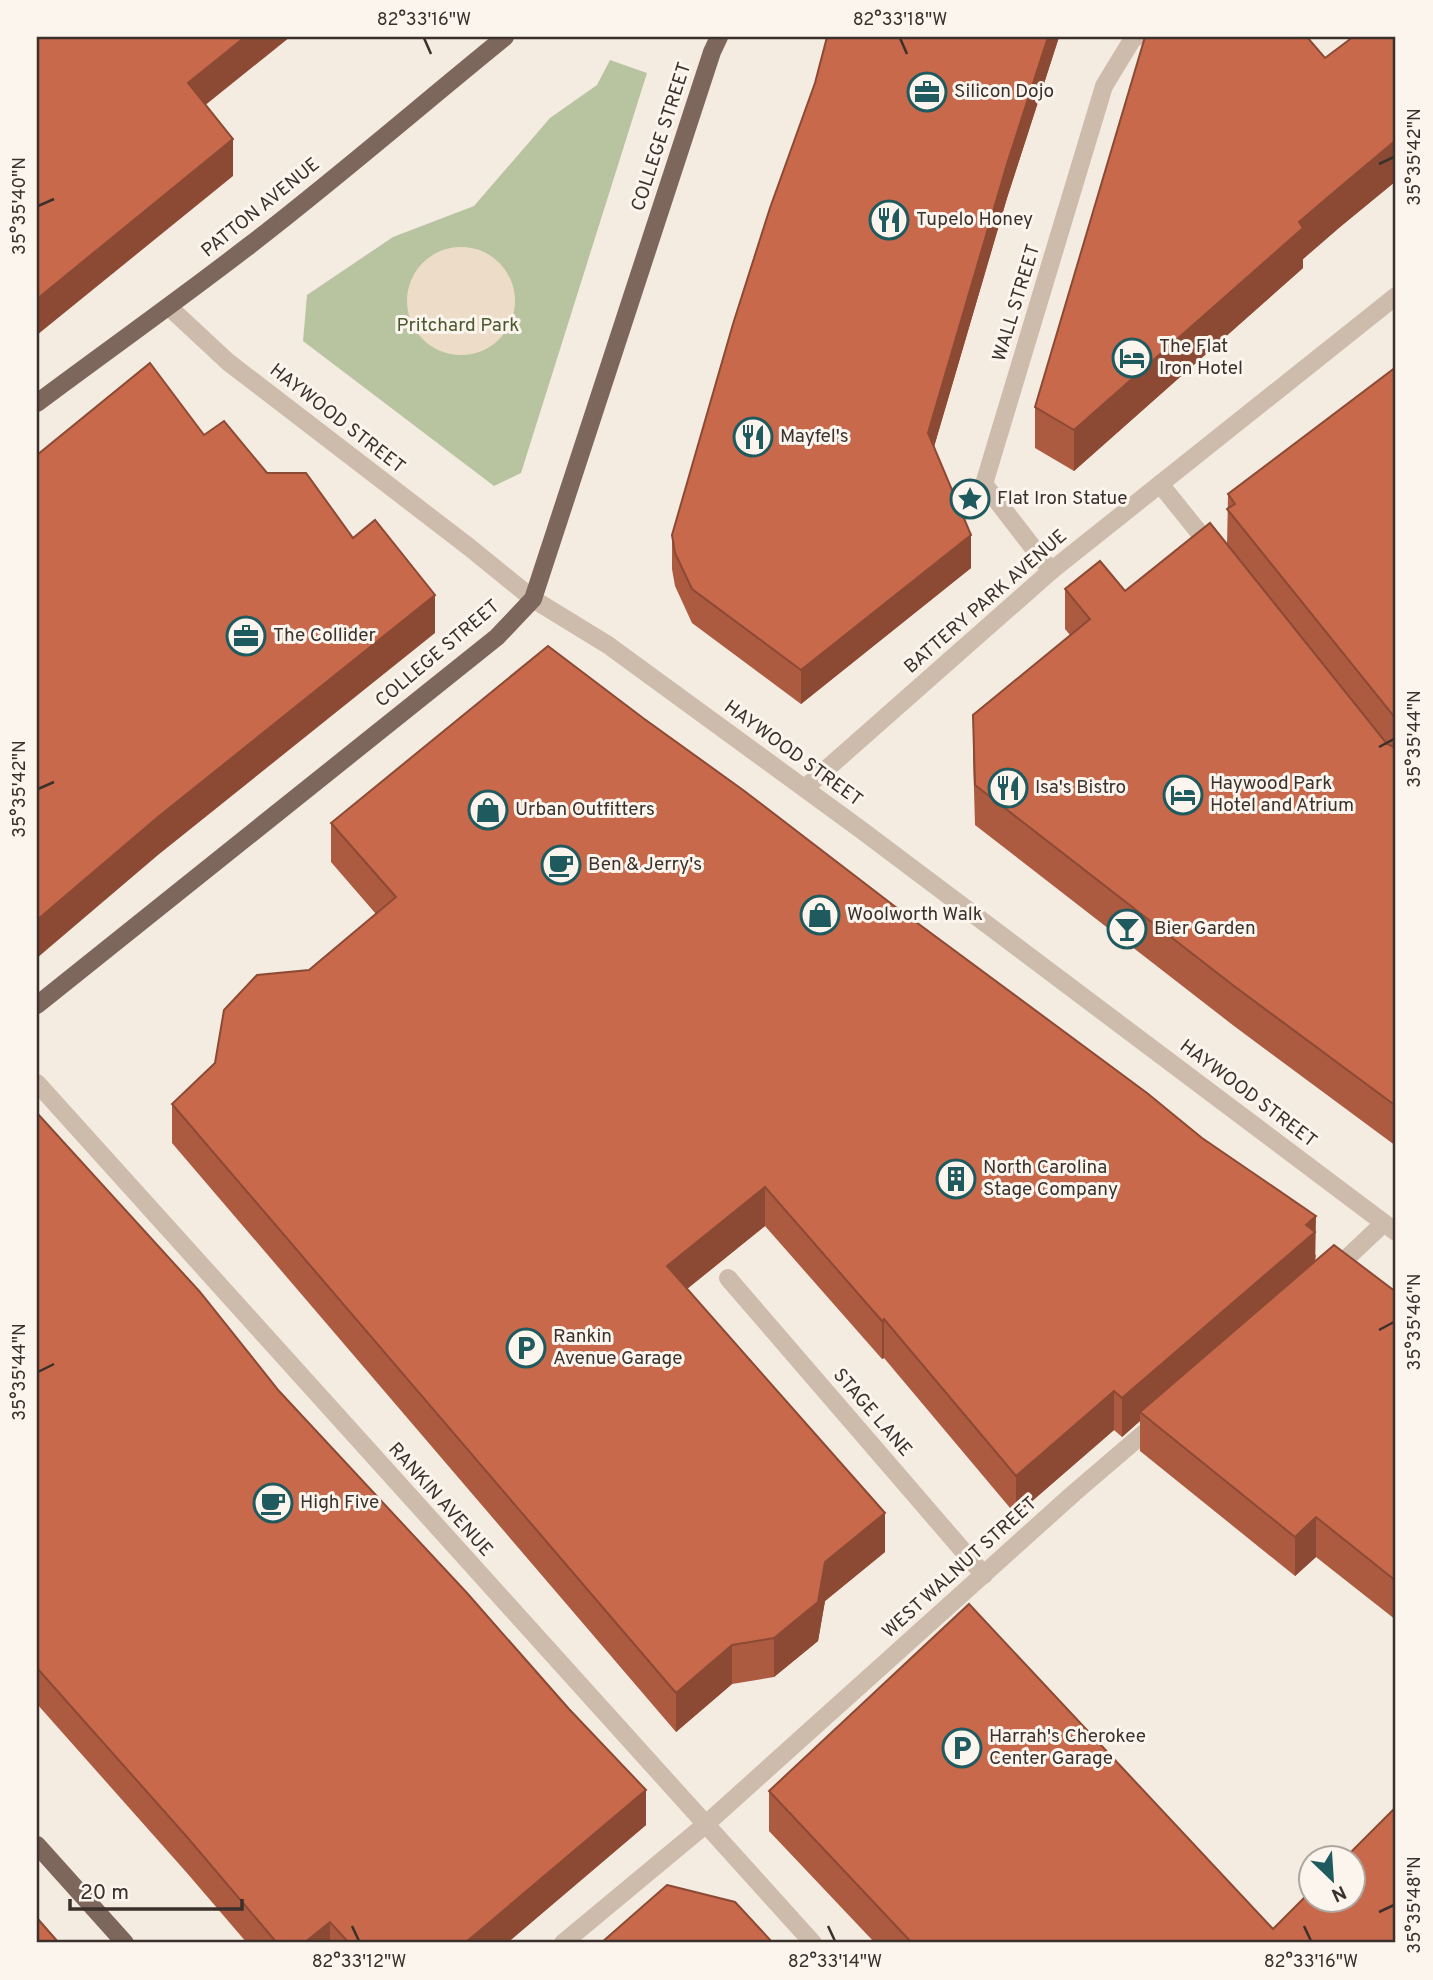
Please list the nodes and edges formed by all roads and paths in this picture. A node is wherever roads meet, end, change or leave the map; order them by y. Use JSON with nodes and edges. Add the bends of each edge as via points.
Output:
{"nodes":[{"id":1,"x":505,"y":37,"type":"edge"},
{"id":2,"x":719,"y":37,"type":"edge"},
{"id":3,"x":1136,"y":37,"type":"edge"},
{"id":4,"x":1396,"y":296,"type":"edge"},
{"id":5,"x":169,"y":307,"type":"junction"},
{"id":6,"x":37,"y":403,"type":"edge"},
{"id":7,"x":1160,"y":484,"type":"junction"},
{"id":8,"x":1221,"y":560,"type":"edge"},
{"id":9,"x":1051,"y":571,"type":"junction"},
{"id":10,"x":533,"y":599,"type":"junction"},
{"id":11,"x":804,"y":788,"type":"junction"},
{"id":12,"x":37,"y":1005,"type":"edge"},
{"id":13,"x":37,"y":1083,"type":"edge"},
{"id":14,"x":1390,"y":1228,"type":"edge"},
{"id":15,"x":728,"y":1278,"type":"dead end"},
{"id":16,"x":1317,"y":1284,"type":"edge"},
{"id":17,"x":1169,"y":1412,"type":"edge"},
{"id":18,"x":984,"y":1574,"type":"junction"},
{"id":19,"x":705,"y":1825,"type":"junction"},
{"id":20,"x":37,"y":1845,"type":"edge"},
{"id":21,"x":125,"y":1943,"type":"edge"},
{"id":22,"x":563,"y":1943,"type":"edge"},
{"id":23,"x":813,"y":1943,"type":"edge"}],
"edges":[{"from":1,"to":5,"type":"main road","name":"PATTON AVENUE"},
{"from":2,"to":10,"type":"main road","name":"COLLEGE STREET"},
{"from":3,"to":9,"type":"street","name":"WALL STREET","via":[[1104,86],[984,484]]},
{"from":4,"to":7,"type":"street","name":"BATTERY PARK AVENUE"},
{"from":5,"to":6,"type":"main road","name":"PATTON AVENUE"},
{"from":5,"to":10,"type":"street","name":"HAYWOOD STREET","via":[[228,362]]},
{"from":7,"to":8,"type":"street"},
{"from":7,"to":9,"type":"street","name":"BATTERY PARK AVENUE"},
{"from":9,"to":11,"type":"street","name":"BATTERY PARK AVENUE"},
{"from":10,"to":11,"type":"street","name":"HAYWOOD STREET","via":[[608,645]]},
{"from":10,"to":12,"type":"main road","name":"COLLEGE STREET","via":[[497,637]]},
{"from":11,"to":14,"type":"street","name":"HAYWOOD STREET"},
{"from":13,"to":19,"type":"street","name":"RANKIN AVENUE"},
{"from":14,"to":16,"type":"street"},
{"from":15,"to":18,"type":"street","name":"STAGE LANE"},
{"from":17,"to":18,"type":"street","name":"WEST WALNUT STREET"},
{"from":18,"to":19,"type":"street","name":"WEST WALNUT STREET"},
{"from":19,"to":22,"type":"street","name":"WEST WALNUT STREET"},
{"from":19,"to":23,"type":"street","name":"RANKIN AVENUE"},
{"from":20,"to":21,"type":"main road"}]}
